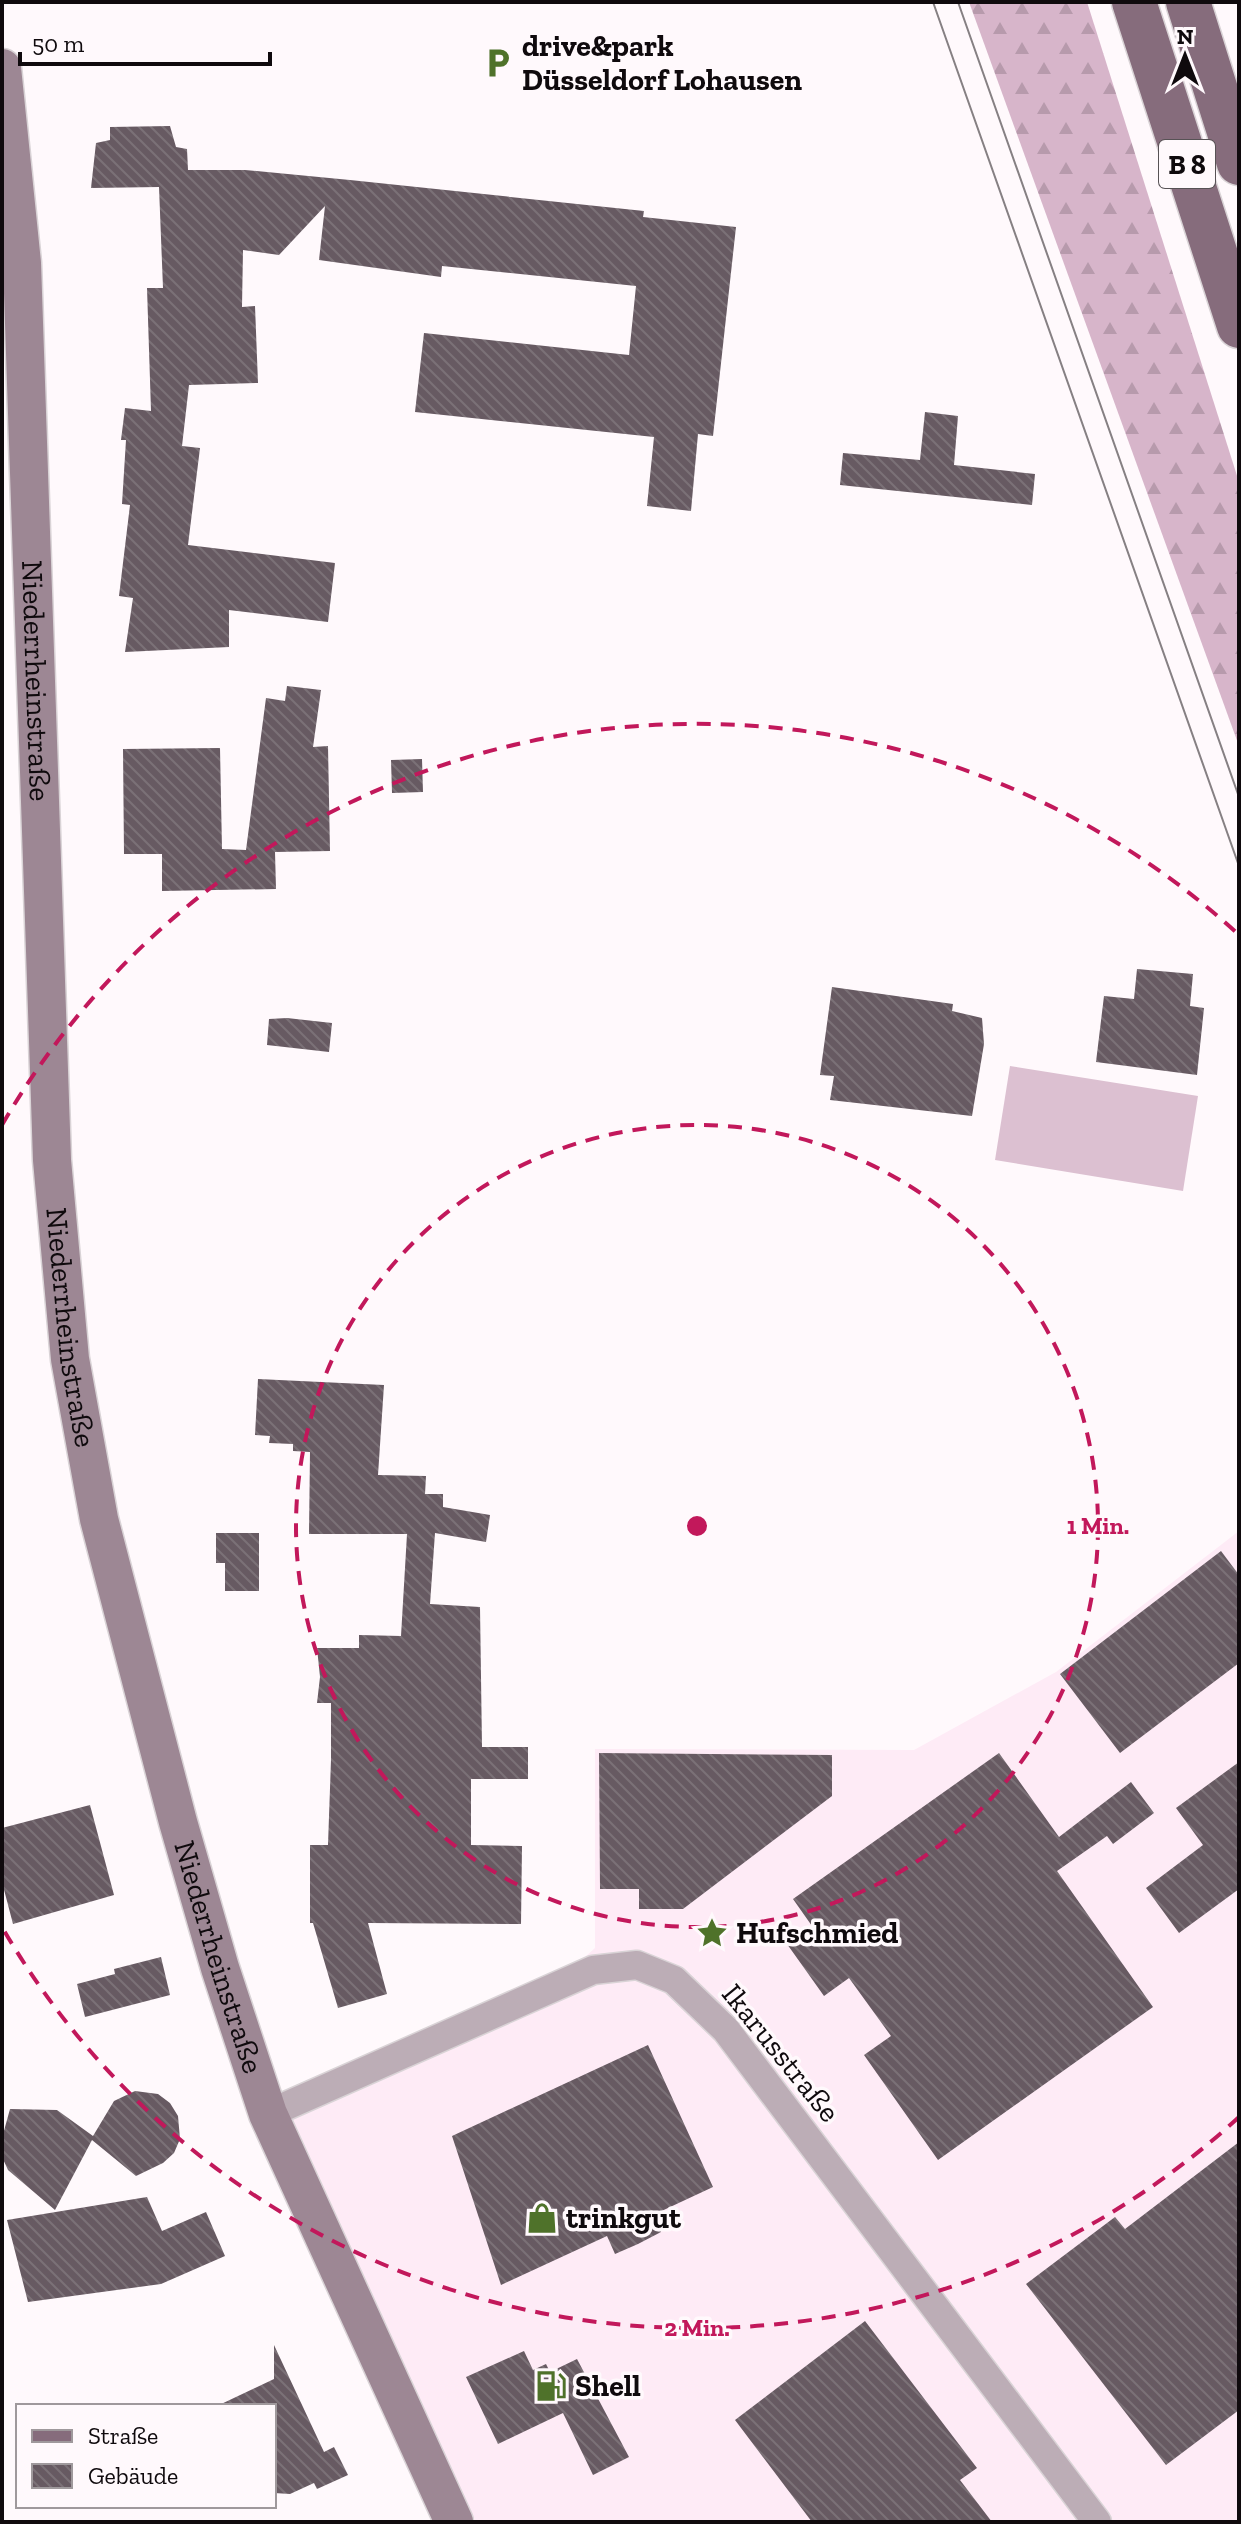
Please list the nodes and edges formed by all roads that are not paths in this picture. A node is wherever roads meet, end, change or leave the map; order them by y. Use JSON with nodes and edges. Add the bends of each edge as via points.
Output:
{"nodes":[{"id":1,"x":1134,"y":2,"type":"edge"},
{"id":2,"x":1188,"y":2,"type":"edge"},
{"id":3,"x":2,"y":68,"type":"edge"},
{"id":4,"x":1239,"y":163,"type":"edge"},
{"id":5,"x":1239,"y":326,"type":"edge"},
{"id":6,"x":268,"y":2114,"type":"junction"},
{"id":7,"x":454,"y":2522,"type":"edge"},
{"id":8,"x":1097,"y":2522,"type":"edge"}],
"edges":[{"from":1,"to":5,"type":"main road","number":"B 8"},
{"from":2,"to":4,"type":"main road","number":"B 8"},
{"from":3,"to":6,"type":"street","name":"Niederrheinstraße","via":[[22,263],[52,1149],[70,1359],[99,1519],[130,1644],[220,1968]]},
{"from":6,"to":7,"type":"street","name":"Niederrheinstraße"},
{"from":6,"to":8,"type":"street","name":"Ikarusstraße","via":[[593,1970],[637,1965],[674,1980],[726,2030]]}]}
